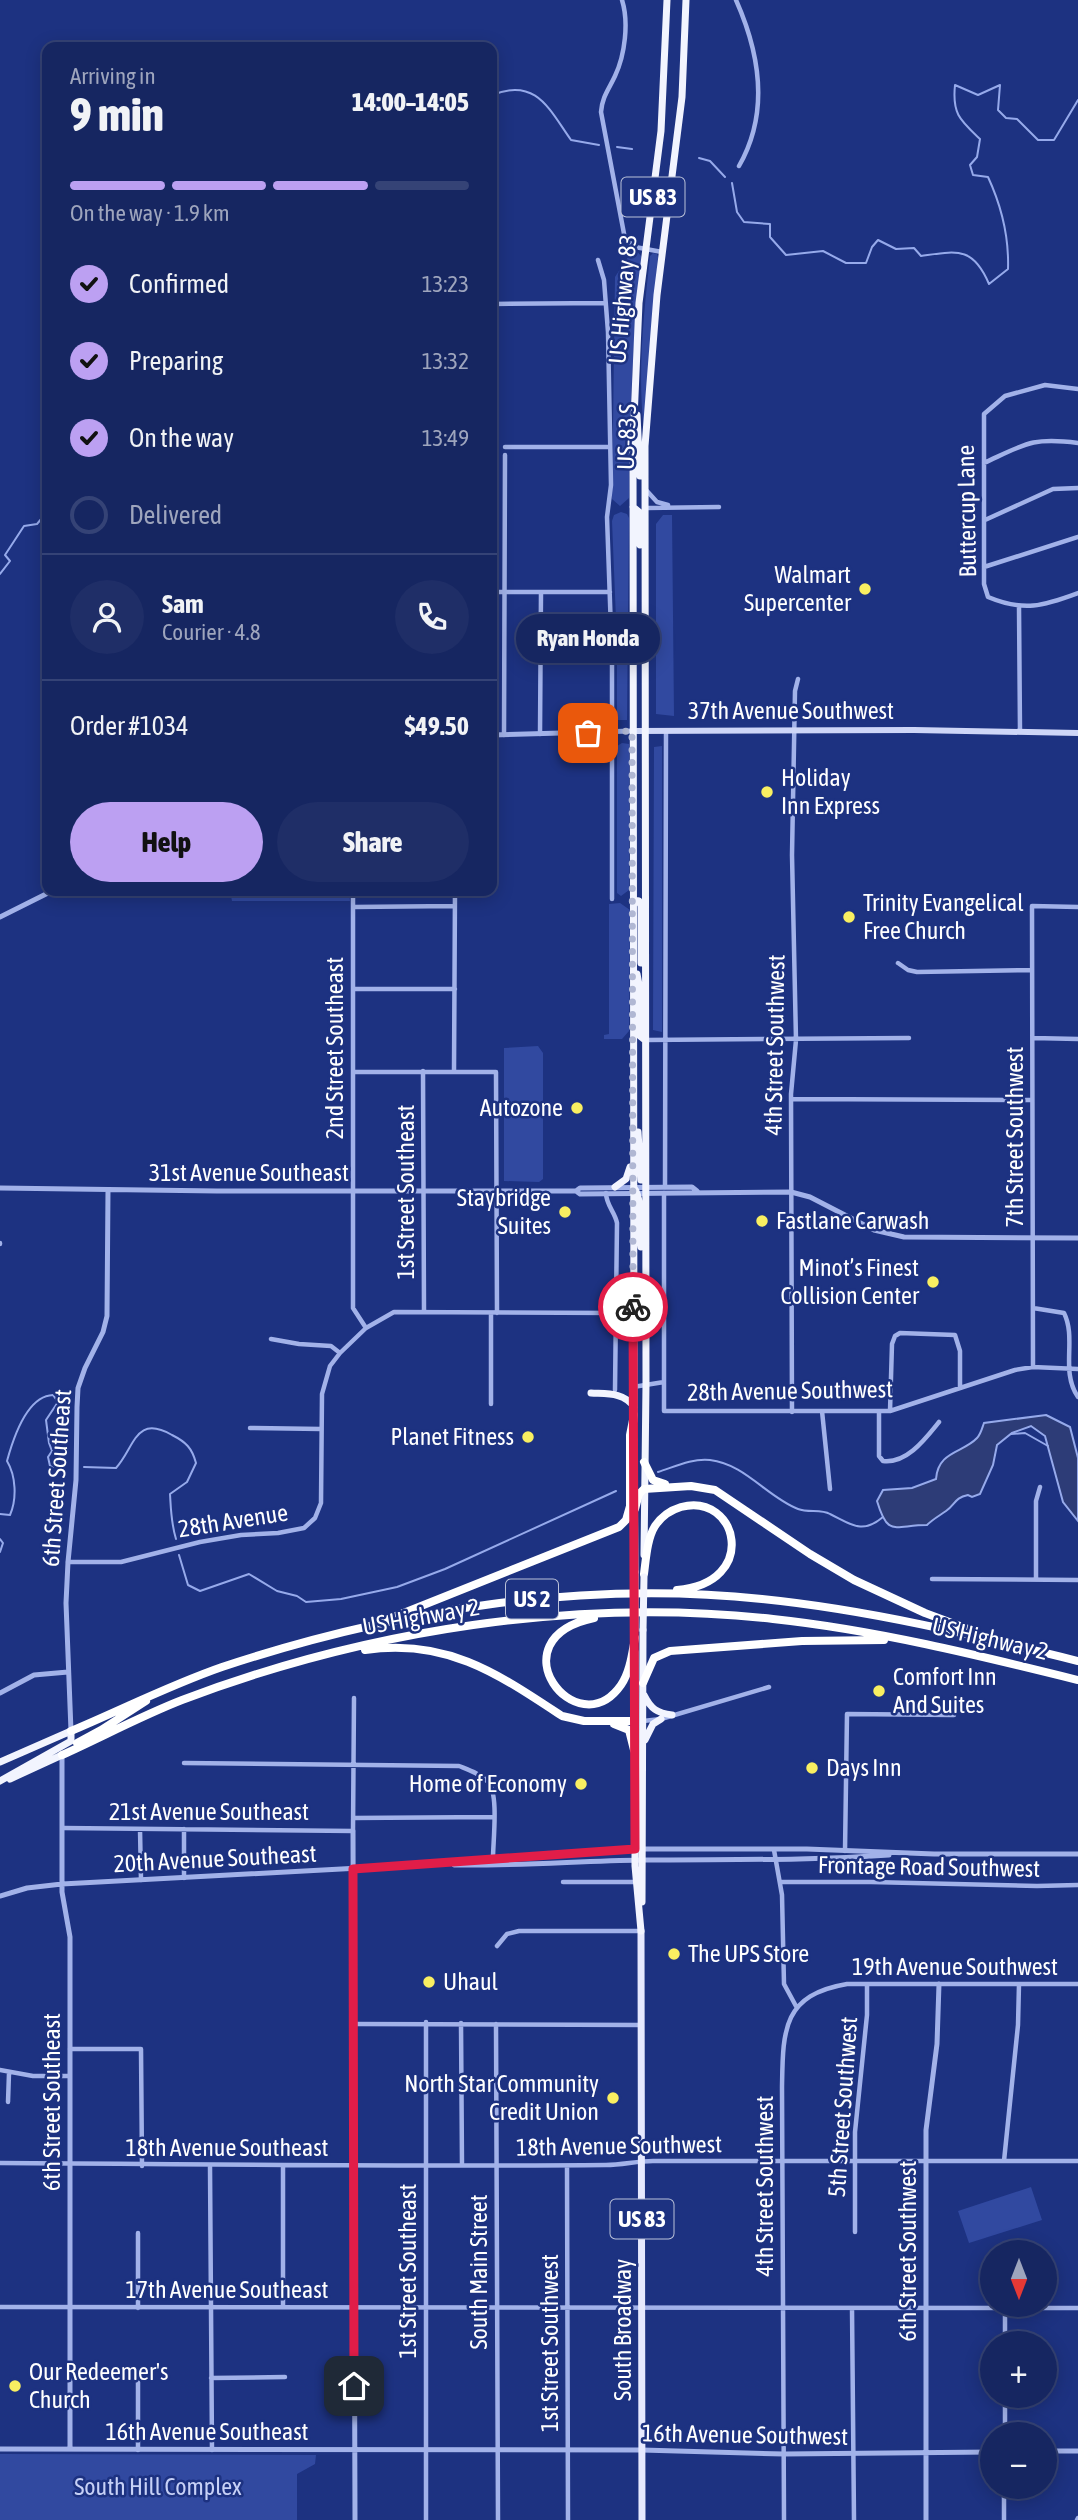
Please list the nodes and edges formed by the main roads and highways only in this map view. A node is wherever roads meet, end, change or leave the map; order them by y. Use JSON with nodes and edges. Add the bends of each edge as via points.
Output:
{"nodes":[{"id":1,"x":667,"y":0,"type":"edge"},
{"id":2,"x":686,"y":0,"type":"edge"},
{"id":3,"x":650,"y":368,"type":"joint"},
{"id":4,"x":634,"y":393,"type":"junction"},
{"id":5,"x":633,"y":507,"type":"junction"},
{"id":6,"x":645,"y":508,"type":"junction"},
{"id":7,"x":645,"y":575,"type":"junction"},
{"id":8,"x":632,"y":731,"type":"junction"},
{"id":9,"x":646,"y":731,"type":"junction"},
{"id":10,"x":1078,"y":733,"type":"edge"},
{"id":11,"x":633,"y":900,"type":"junction"},
{"id":12,"x":634,"y":952,"type":"junction"},
{"id":13,"x":644,"y":988,"type":"junction"},
{"id":14,"x":646,"y":1040,"type":"junction"},
{"id":15,"x":633,"y":1044,"type":"junction"},
{"id":16,"x":634,"y":1097,"type":"junction"},
{"id":17,"x":634,"y":1142,"type":"junction"},
{"id":18,"x":645,"y":1145,"type":"junction"},
{"id":19,"x":615,"y":1187,"type":"road end"},
{"id":20,"x":640,"y":1190,"type":"junction"},
{"id":21,"x":591,"y":1393,"type":"dead end"},
{"id":22,"x":634,"y":1411,"type":"junction"},
{"id":23,"x":644,"y":1462,"type":"junction"},
{"id":24,"x":671,"y":1486,"type":"junction"},
{"id":25,"x":644,"y":1489,"type":"junction"},
{"id":26,"x":635,"y":1509,"type":"junction"},
{"id":27,"x":641,"y":1574,"type":"junction"},
{"id":28,"x":650,"y":1594,"type":"junction"},
{"id":29,"x":622,"y":1613,"type":"junction"},
{"id":30,"x":371,"y":1627,"type":"junction"},
{"id":31,"x":638,"y":1633,"type":"junction"},
{"id":32,"x":1010,"y":1644,"type":"junction"},
{"id":33,"x":931,"y":1645,"type":"junction"},
{"id":34,"x":320,"y":1656,"type":"junction"},
{"id":35,"x":1078,"y":1661,"type":"edge"},
{"id":36,"x":1078,"y":1680,"type":"edge"},
{"id":37,"x":643,"y":1683,"type":"junction"},
{"id":38,"x":162,"y":1690,"type":"junction"},
{"id":39,"x":643,"y":1692,"type":"junction"},
{"id":40,"x":672,"y":1715,"type":"road end"},
{"id":41,"x":661,"y":1719,"type":"road end"},
{"id":42,"x":604,"y":1721,"type":"junction"},
{"id":43,"x":639,"y":1721,"type":"junction"},
{"id":44,"x":71,"y":1731,"type":"junction"},
{"id":45,"x":643,"y":1744,"type":"junction"},
{"id":46,"x":634,"y":1750,"type":"junction"},
{"id":47,"x":62,"y":1755,"type":"junction"},
{"id":48,"x":0,"y":1762,"type":"edge"},
{"id":49,"x":0,"y":1783,"type":"edge"},
{"id":50,"x":639,"y":1849,"type":"junction"},
{"id":51,"x":639,"y":1860,"type":"junction"},
{"id":52,"x":641,"y":1931,"type":"junction"},
{"id":53,"x":642,"y":2520,"type":"edge"}],
"edges":[{"from":1,"to":4,"type":"highway","name":"US Highway 83","number":"US 83","via":[[661,131],[639,303]]},
{"from":2,"to":3,"type":"highway","name":"US Highway 83","number":"US 83","via":[[682,97]]},
{"from":3,"to":6,"type":"highway","name":"US-83 S","number":"US 83"},
{"from":4,"to":5,"type":"highway","number":"US 83"},
{"from":4,"to":6,"type":"highway","via":[[640,504]]},
{"from":5,"to":7,"type":"highway","via":[[639,512]]},
{"from":5,"to":8,"type":"highway","name":"South Broadway","number":"US 83"},
{"from":6,"to":7,"type":"highway","name":"South Broadway","number":"US 83"},
{"from":7,"to":9,"type":"highway","name":"South Broadway","number":"US 83"},
{"from":8,"to":9,"type":"main road","name":"37th Avenue Southwest"},
{"from":8,"to":11,"type":"highway","name":"South Broadway","number":"US 83"},
{"from":9,"to":10,"type":"main road","name":"37th Avenue Southwest"},
{"from":9,"to":13,"type":"highway","name":"South Broadway","number":"US 83"},
{"from":11,"to":12,"type":"highway","name":"South Broadway","number":"US 83"},
{"from":11,"to":13,"type":"highway","via":[[641,906]]},
{"from":12,"to":14,"type":"highway","via":[[640,1036]]},
{"from":12,"to":15,"type":"highway","name":"South Broadway","number":"US 83"},
{"from":13,"to":14,"type":"highway","name":"South Broadway","number":"US 83"},
{"from":14,"to":18,"type":"highway","name":"South Broadway","number":"US 83"},
{"from":15,"to":16,"type":"highway","name":"South Broadway","number":"US 83"},
{"from":15,"to":18,"type":"highway","via":[[641,1049]]},
{"from":16,"to":17,"type":"highway","name":"South Broadway","number":"US 83"},
{"from":16,"to":20,"type":"highway"},
{"from":17,"to":19,"type":"highway","via":[[629,1173]]},
{"from":17,"to":20,"type":"highway","name":"South Broadway","number":"US 83"},
{"from":18,"to":20,"type":"highway","name":"South Broadway","number":"US 83"},
{"from":20,"to":22,"type":"highway","name":"South Broadway","number":"US 83"},
{"from":20,"to":23,"type":"highway","name":"South Broadway","number":"US 83","via":[[645,1273]]},
{"from":21,"to":22,"type":"highway","via":[[618,1395],[630,1401]]},
{"from":22,"to":26,"type":"highway","name":"South Broadway","number":"US 83"},
{"from":22,"to":30,"type":"highway","via":[[630,1506],[619,1527]]},
{"from":23,"to":24,"type":"highway","via":[[653,1480]]},
{"from":23,"to":25,"type":"highway","name":"South Broadway","number":"US 83"},
{"from":24,"to":25,"type":"highway"},
{"from":24,"to":32,"type":"highway","via":[[715,1490],[869,1588]]},
{"from":25,"to":26,"type":"highway"},
{"from":25,"to":27,"type":"highway","name":"South Broadway","number":"US 83"},
{"from":26,"to":27,"type":"highway","name":"South Broadway","number":"US 83"},
{"from":27,"to":28,"type":"highway","via":[[655,1526],[676,1508],[706,1508],[727,1526],[732,1555],[717,1577],[699,1586]]},
{"from":27,"to":31,"type":"highway","name":"South Broadway","number":"US 83","bridge":true},
{"from":28,"to":30,"type":"highway","name":"US Highway 2","number":"US 2","via":[[517,1601]]},
{"from":28,"to":32,"type":"highway","name":"US Highway 2","number":"US 2","via":[[808,1604],[909,1620]]},
{"from":29,"to":31,"type":"highway","via":[[579,1622],[558,1634],[547,1656],[552,1684],[574,1701],[604,1699],[624,1680]]},
{"from":29,"to":33,"type":"highway","name":"US Highway 2","number":"US 2","via":[[772,1619]]},
{"from":29,"to":34,"type":"highway","name":"US Highway 2","number":"US 2","via":[[461,1628]]},
{"from":30,"to":38,"type":"highway","name":"US Highway 2","number":"US 2","via":[[286,1647]]},
{"from":31,"to":37,"type":"highway","name":"South Broadway","number":"US 83"},
{"from":31,"to":43,"type":"highway","name":"South Broadway","number":"US 83"},
{"from":32,"to":35,"type":"highway","name":"US Highway 2","number":"US 2"},
{"from":33,"to":36,"type":"highway","name":"US Highway 2","number":"US 2"},
{"from":33,"to":37,"type":"highway","via":[[850,1639],[670,1651],[654,1658]]},
{"from":34,"to":42,"type":"highway","via":[[394,1648],[443,1653],[480,1665],[562,1716]]},
{"from":34,"to":47,"type":"highway","name":"US Highway 2","number":"US 2","via":[[181,1701]]},
{"from":37,"to":39,"type":"highway","name":"South Broadway","number":"US 83"},
{"from":38,"to":44,"type":"highway","name":"US Highway 2","number":"US 2"},
{"from":38,"to":47,"type":"highway","via":[[66,1748]]},
{"from":39,"to":40,"type":"highway","via":[[656,1712]]},
{"from":39,"to":43,"type":"highway","name":"South Broadway","number":"US 83"},
{"from":41,"to":45,"type":"highway"},
{"from":42,"to":43,"type":"highway"},
{"from":42,"to":46,"type":"highway","via":[[629,1730]]},
{"from":43,"to":45,"type":"highway","name":"South Broadway","number":"US 83"},
{"from":43,"to":46,"type":"highway","name":"South Broadway","number":"US 83"},
{"from":44,"to":48,"type":"highway","name":"US Highway 2","number":"US 2"},
{"from":44,"to":49,"type":"highway","via":[[71,1741]]},
{"from":45,"to":50,"type":"highway","name":"South Broadway","number":"US 83"},
{"from":46,"to":50,"type":"highway","name":"South Broadway","number":"US 83"},
{"from":47,"to":49,"type":"highway","name":"US Highway 2","number":"US 2"},
{"from":50,"to":51,"type":"highway","name":"South Broadway","number":"US 83"},
{"from":51,"to":52,"type":"highway","name":"South Broadway","number":"US 83"},
{"from":51,"to":52,"type":"highway","name":"South Broadway","number":"US 83","via":[[636,1882]]},
{"from":52,"to":53,"type":"main road","name":"South Broadway","number":"US 83"}]}
